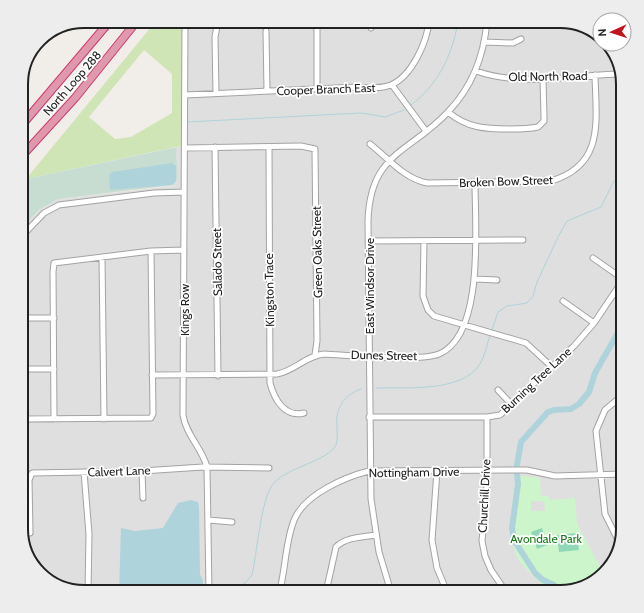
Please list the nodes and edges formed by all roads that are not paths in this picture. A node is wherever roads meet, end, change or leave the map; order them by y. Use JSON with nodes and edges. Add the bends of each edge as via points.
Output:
{"nodes":[{"id":1,"x":104,"y":28,"type":"edge"},
{"id":2,"x":131,"y":28,"type":"edge"},
{"id":3,"x":185,"y":28,"type":"edge"},
{"id":4,"x":217,"y":28,"type":"edge"},
{"id":5,"x":317,"y":28,"type":"edge"},
{"id":6,"x":428,"y":28,"type":"edge"},
{"id":7,"x":486,"y":28,"type":"edge"},
{"id":8,"x":266,"y":31,"type":"dead end"},
{"id":9,"x":521,"y":39,"type":"dead end"},
{"id":10,"x":484,"y":42,"type":"junction"},
{"id":11,"x":476,"y":71,"type":"junction"},
{"id":12,"x":615,"y":74,"type":"edge"},
{"id":13,"x":595,"y":75,"type":"junction"},
{"id":14,"x":543,"y":78,"type":"junction"},
{"id":15,"x":392,"y":85,"type":"junction"},
{"id":16,"x":318,"y":89,"type":"junction"},
{"id":17,"x":266,"y":91,"type":"junction"},
{"id":18,"x":216,"y":93,"type":"junction"},
{"id":19,"x":185,"y":95,"type":"junction"},
{"id":20,"x":448,"y":112,"type":"junction"},
{"id":21,"x":28,"y":118,"type":"edge"},
{"id":22,"x":426,"y":131,"type":"junction"},
{"id":23,"x":370,"y":144,"type":"dead end"},
{"id":24,"x":215,"y":147,"type":"junction"},
{"id":25,"x":269,"y":147,"type":"junction"},
{"id":26,"x":185,"y":148,"type":"junction"},
{"id":27,"x":28,"y":149,"type":"edge"},
{"id":28,"x":389,"y":160,"type":"junction"},
{"id":29,"x":475,"y":183,"type":"junction"},
{"id":30,"x":184,"y":192,"type":"junction"},
{"id":31,"x":28,"y":230,"type":"edge"},
{"id":32,"x":523,"y":240,"type":"dead end"},
{"id":33,"x":368,"y":241,"type":"junction"},
{"id":34,"x":424,"y":241,"type":"junction"},
{"id":35,"x":475,"y":241,"type":"junction"},
{"id":36,"x":184,"y":250,"type":"junction"},
{"id":37,"x":151,"y":251,"type":"junction"},
{"id":38,"x":102,"y":257,"type":"junction"},
{"id":39,"x":593,"y":258,"type":"dead end"},
{"id":40,"x":616,"y":274,"type":"edge"},
{"id":41,"x":475,"y":279,"type":"junction"},
{"id":42,"x":497,"y":280,"type":"dead end"},
{"id":43,"x":616,"y":290,"type":"edge"},
{"id":44,"x":562,"y":301,"type":"dead end"},
{"id":45,"x":28,"y":318,"type":"edge"},
{"id":46,"x":54,"y":318,"type":"junction"},
{"id":47,"x":594,"y":323,"type":"junction"},
{"id":48,"x":464,"y":324,"type":"junction"},
{"id":49,"x":315,"y":355,"type":"junction"},
{"id":50,"x":369,"y":356,"type":"junction"},
{"id":51,"x":551,"y":366,"type":"junction"},
{"id":52,"x":28,"y":369,"type":"edge"},
{"id":53,"x":54,"y":369,"type":"junction"},
{"id":54,"x":152,"y":375,"type":"junction"},
{"id":55,"x":184,"y":375,"type":"junction"},
{"id":56,"x":270,"y":375,"type":"junction"},
{"id":57,"x":218,"y":376,"type":"junction"},
{"id":58,"x":498,"y":390,"type":"dead end"},
{"id":59,"x":616,"y":402,"type":"edge"},
{"id":60,"x":512,"y":405,"type":"junction"},
{"id":61,"x":304,"y":413,"type":"dead end"},
{"id":62,"x":369,"y":417,"type":"junction"},
{"id":63,"x":487,"y":417,"type":"junction"},
{"id":64,"x":28,"y":419,"type":"edge"},
{"id":65,"x":54,"y":419,"type":"junction"},
{"id":66,"x":104,"y":419,"type":"junction"},
{"id":67,"x":207,"y":467,"type":"junction"},
{"id":68,"x":269,"y":468,"type":"dead end"},
{"id":69,"x":142,"y":471,"type":"junction"},
{"id":70,"x":369,"y":471,"type":"junction"},
{"id":71,"x":437,"y":471,"type":"junction"},
{"id":72,"x":487,"y":471,"type":"junction"},
{"id":73,"x":84,"y":472,"type":"junction"},
{"id":74,"x":616,"y":474,"type":"edge"},
{"id":75,"x":600,"y":475,"type":"junction"},
{"id":76,"x":143,"y":498,"type":"dead end"},
{"id":77,"x":208,"y":520,"type":"junction"},
{"id":78,"x":232,"y":522,"type":"dead end"},
{"id":79,"x":30,"y":533,"type":"dead end"},
{"id":80,"x":376,"y":535,"type":"junction"},
{"id":81,"x":615,"y":535,"type":"edge"},
{"id":82,"x":88,"y":585,"type":"edge"},
{"id":83,"x":209,"y":585,"type":"edge"},
{"id":84,"x":281,"y":585,"type":"edge"},
{"id":85,"x":328,"y":585,"type":"edge"},
{"id":86,"x":389,"y":585,"type":"edge"},
{"id":87,"x":443,"y":585,"type":"edge"},
{"id":88,"x":502,"y":585,"type":"edge"}],
"edges":[{"from":1,"to":21,"type":"highway","name":"North Loop 288"},
{"from":2,"to":27,"type":"highway","name":"North Loop 288","via":[[75,98]]},
{"from":3,"to":19,"type":"street","name":"Kings Row"},
{"from":4,"to":18,"type":"street"},
{"from":5,"to":16,"type":"street"},
{"from":6,"to":15,"type":"street","name":"Cooper Branch East","via":[[420,53],[403,76]]},
{"from":7,"to":10,"type":"street","name":"East Windsor Drive"},
{"from":8,"to":17,"type":"street"},
{"from":9,"to":10,"type":"street","via":[[512,42]]},
{"from":10,"to":11,"type":"street","name":"East Windsor Drive"},
{"from":11,"to":14,"type":"street","name":"Old North Road","via":[[506,78]]},
{"from":11,"to":20,"type":"street","name":"East Windsor Drive"},
{"from":12,"to":13,"type":"street","name":"Old North Road"},
{"from":13,"to":14,"type":"street","name":"Old North Road"},
{"from":13,"to":29,"type":"street","name":"Broken Bow Street","via":[[596,134],[589,155],[578,168],[565,177],[551,181]]},
{"from":14,"to":20,"type":"street","via":[[544,117],[538,127],[476,128],[461,122]]},
{"from":15,"to":16,"type":"street","name":"Cooper Branch East","via":[[374,88]]},
{"from":15,"to":22,"type":"street"},
{"from":16,"to":17,"type":"street","name":"Cooper Branch East"},
{"from":17,"to":18,"type":"street","name":"Cooper Branch East"},
{"from":18,"to":19,"type":"street","name":"Cooper Branch East"},
{"from":19,"to":26,"type":"street","name":"Kings Row"},
{"from":20,"to":22,"type":"street","name":"East Windsor Drive"},
{"from":22,"to":28,"type":"street","name":"East Windsor Drive"},
{"from":23,"to":28,"type":"street","name":"Broken Bow Street"},
{"from":24,"to":25,"type":"street"},
{"from":24,"to":26,"type":"street"},
{"from":24,"to":57,"type":"street","name":"Salado Street"},
{"from":25,"to":49,"type":"street","name":"Green Oaks Street","via":[[301,146],[315,149]]},
{"from":25,"to":56,"type":"street","name":"Kingston Trace"},
{"from":26,"to":30,"type":"street","name":"Kings Row"},
{"from":28,"to":29,"type":"street","name":"Broken Bow Street","via":[[406,175],[421,182]]},
{"from":28,"to":33,"type":"street","name":"East Windsor Drive","via":[[379,175],[370,199]]},
{"from":29,"to":35,"type":"street","name":"Dunes Street"},
{"from":30,"to":31,"type":"street","via":[[164,192],[59,205],[44,213]]},
{"from":30,"to":36,"type":"street","name":"Kings Row"},
{"from":32,"to":35,"type":"street"},
{"from":33,"to":34,"type":"street"},
{"from":33,"to":50,"type":"street","name":"East Windsor Drive"},
{"from":34,"to":35,"type":"street"},
{"from":34,"to":48,"type":"street","via":[[424,304],[434,316]]},
{"from":35,"to":41,"type":"street","name":"Dunes Street"},
{"from":36,"to":37,"type":"street"},
{"from":36,"to":55,"type":"street","name":"Kings Row"},
{"from":37,"to":38,"type":"street"},
{"from":37,"to":54,"type":"street"},
{"from":38,"to":46,"type":"street","via":[[54,263]]},
{"from":38,"to":66,"type":"street"},
{"from":39,"to":40,"type":"street"},
{"from":41,"to":42,"type":"street"},
{"from":41,"to":48,"type":"street","name":"Dunes Street"},
{"from":43,"to":47,"type":"street","name":"Burning Tree Lane"},
{"from":44,"to":47,"type":"street"},
{"from":45,"to":46,"type":"street"},
{"from":46,"to":53,"type":"street"},
{"from":47,"to":51,"type":"street","name":"Burning Tree Lane","via":[[574,346]]},
{"from":48,"to":50,"type":"street","name":"Dunes Street","via":[[455,343],[439,354],[417,357]]},
{"from":48,"to":51,"type":"street","via":[[526,343]]},
{"from":49,"to":50,"type":"street","name":"Dunes Street"},
{"from":49,"to":56,"type":"street","via":[[292,370]]},
{"from":50,"to":62,"type":"street","name":"East Windsor Drive"},
{"from":51,"to":60,"type":"street","name":"Burning Tree Lane"},
{"from":52,"to":53,"type":"street"},
{"from":53,"to":65,"type":"street"},
{"from":54,"to":55,"type":"street"},
{"from":54,"to":66,"type":"street","via":[[151,418]]},
{"from":55,"to":57,"type":"street"},
{"from":55,"to":67,"type":"street","name":"Kings Row","via":[[184,422]]},
{"from":56,"to":57,"type":"street"},
{"from":56,"to":61,"type":"street","name":"Kingston Trace","via":[[271,389],[281,407],[289,412]]},
{"from":58,"to":60,"type":"street"},
{"from":59,"to":75,"type":"street","via":[[605,410],[597,427]]},
{"from":60,"to":63,"type":"street","name":"Burning Tree Lane","via":[[500,415]]},
{"from":62,"to":63,"type":"street","name":"Burning Tree Lane"},
{"from":62,"to":70,"type":"street","name":"East Windsor Drive"},
{"from":63,"to":72,"type":"street","name":"Churchill Drive"},
{"from":64,"to":65,"type":"street"},
{"from":65,"to":66,"type":"street"},
{"from":67,"to":68,"type":"street","name":"Calvert Lane"},
{"from":67,"to":69,"type":"street","name":"Calvert Lane"},
{"from":67,"to":77,"type":"street","name":"Kings Row"},
{"from":69,"to":73,"type":"street","name":"Calvert Lane"},
{"from":69,"to":76,"type":"street"},
{"from":70,"to":71,"type":"street","name":"Nottingham Drive"},
{"from":70,"to":80,"type":"street","name":"East Windsor Drive"},
{"from":70,"to":84,"type":"street","name":"Nottingham Drive","via":[[316,495],[299,512],[292,528]]},
{"from":71,"to":72,"type":"street","name":"Nottingham Drive"},
{"from":71,"to":87,"type":"street","via":[[432,540],[437,568]]},
{"from":72,"to":75,"type":"street","name":"Nottingham Drive","via":[[527,470],[555,476]]},
{"from":72,"to":88,"type":"street","name":"Churchill Drive","via":[[482,541],[485,556]]},
{"from":73,"to":79,"type":"street","name":"Calvert Lane","via":[[31,474]]},
{"from":73,"to":82,"type":"street","via":[[89,534]]},
{"from":74,"to":75,"type":"street","name":"Nottingham Drive"},
{"from":75,"to":81,"type":"street","via":[[605,514]]},
{"from":77,"to":78,"type":"street"},
{"from":77,"to":83,"type":"street","name":"Kings Row"},
{"from":80,"to":85,"type":"street","via":[[340,543],[336,547]]},
{"from":80,"to":86,"type":"street","name":"East Windsor Drive"}]}
